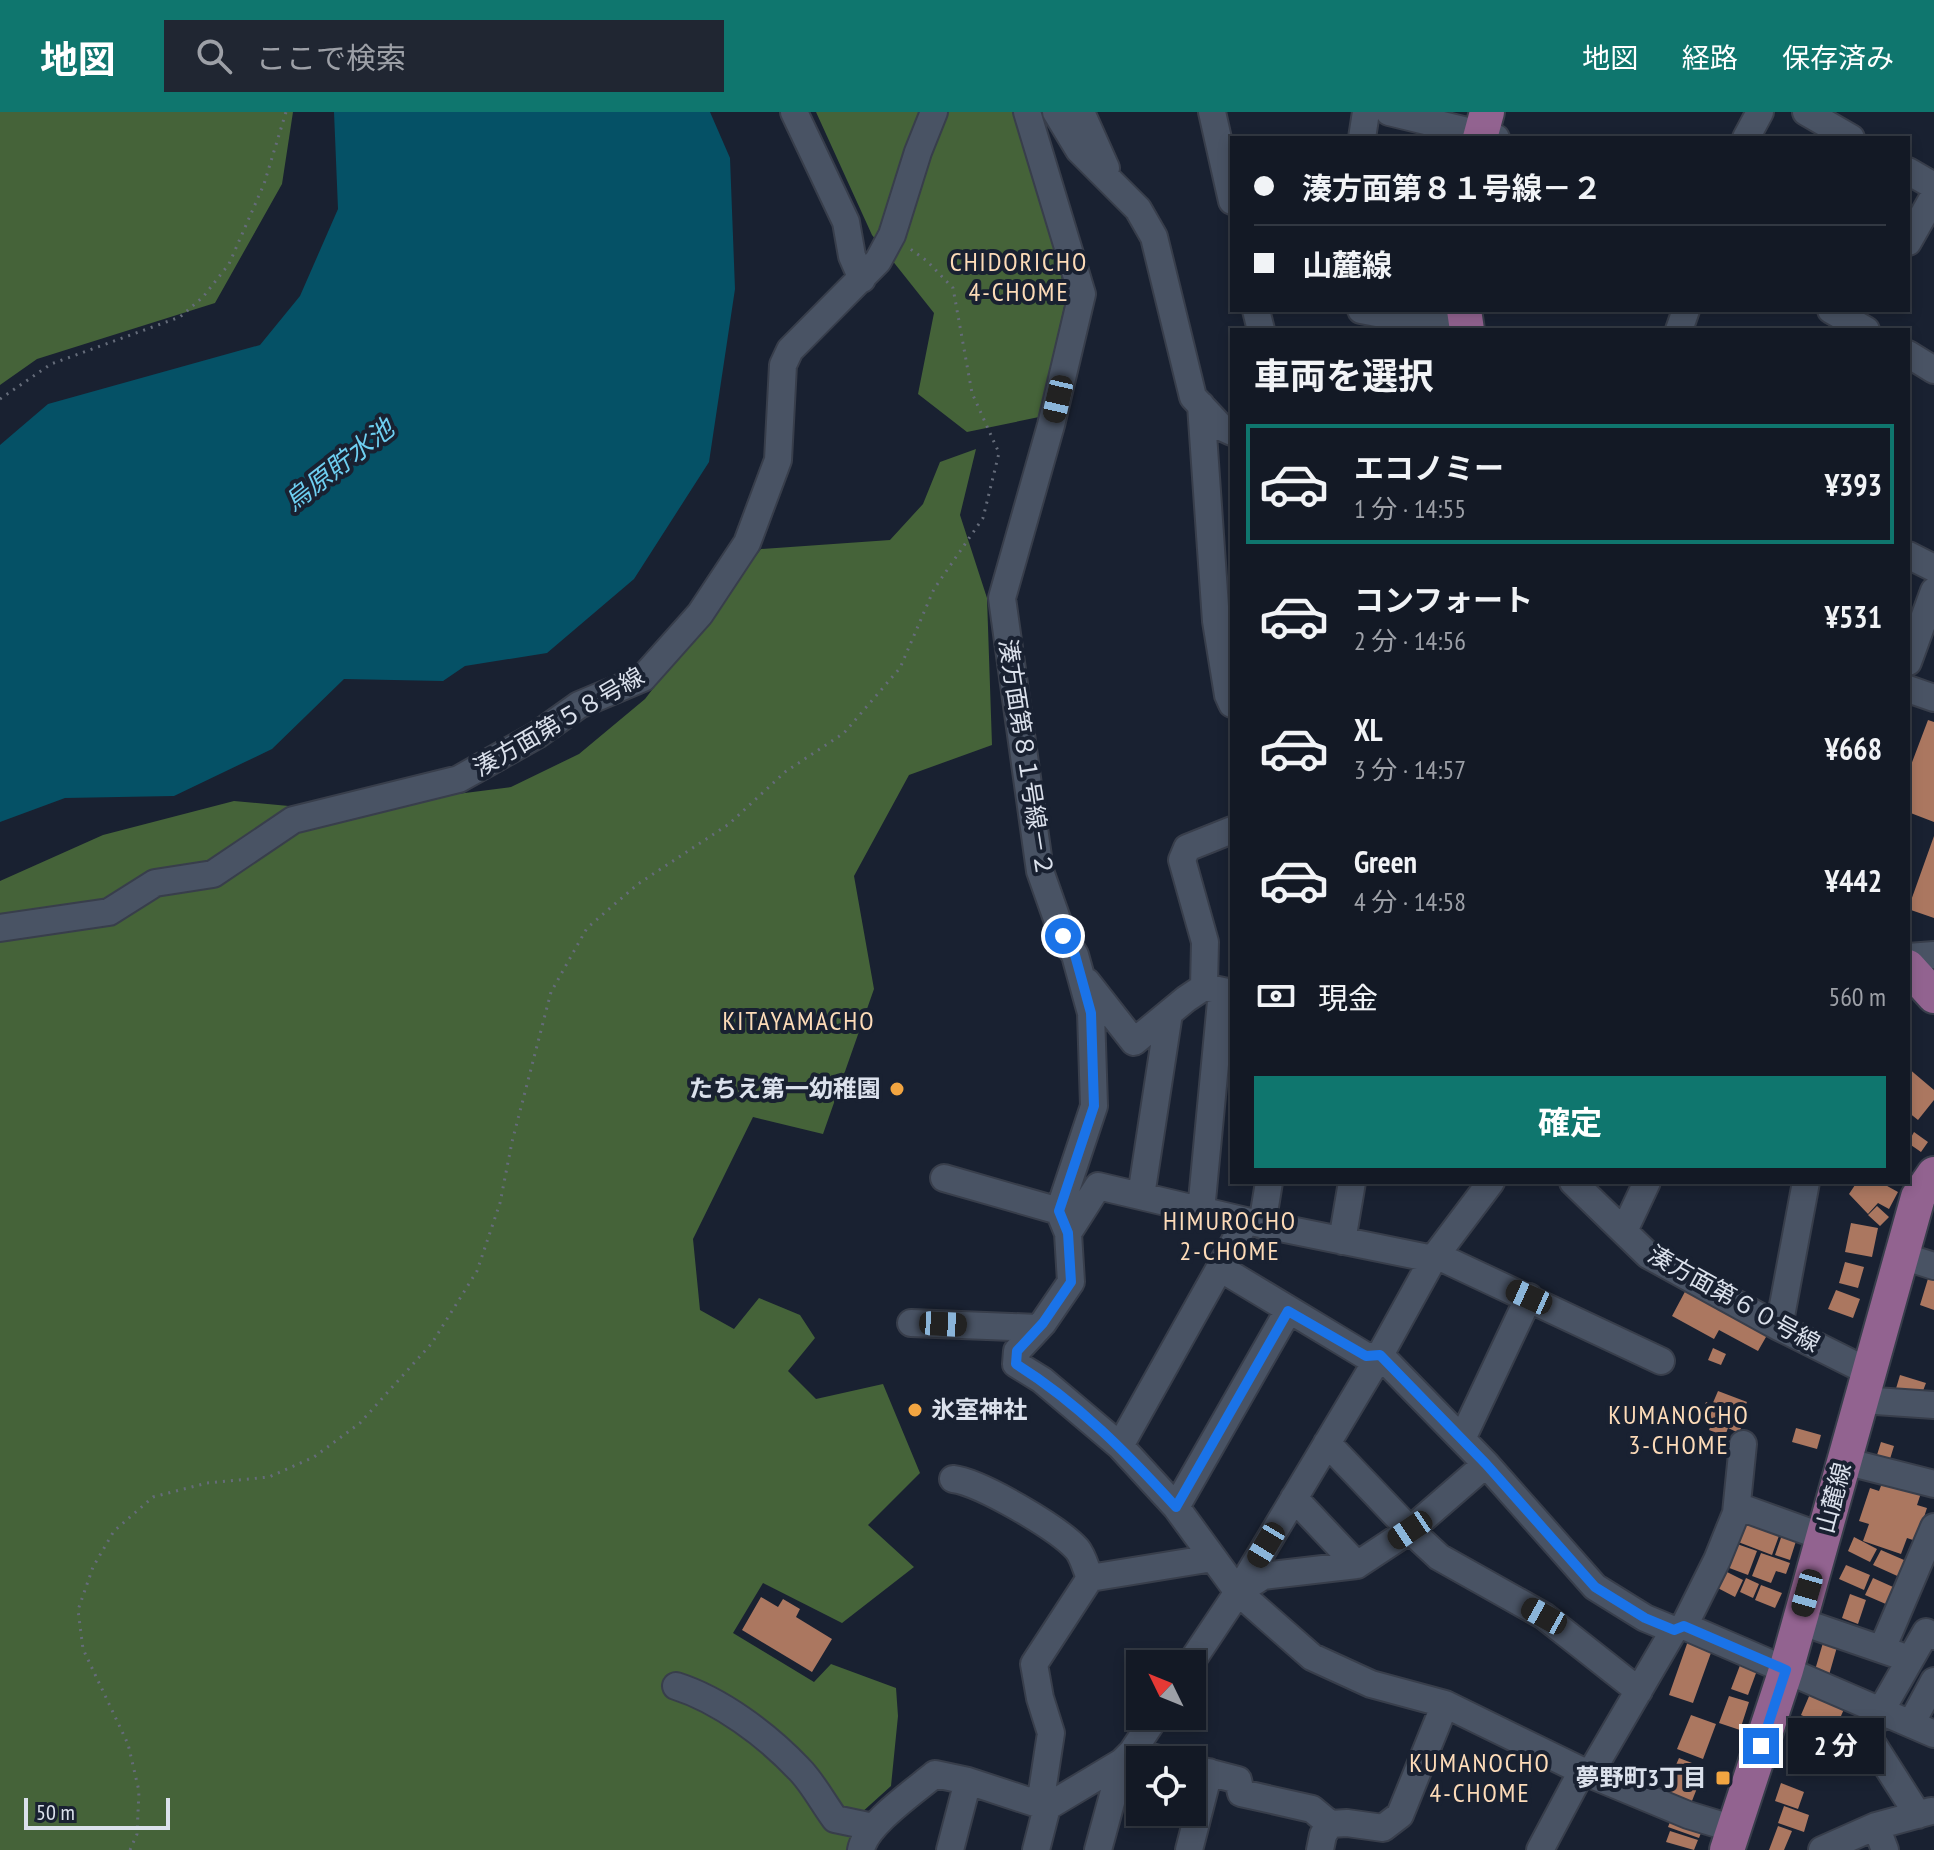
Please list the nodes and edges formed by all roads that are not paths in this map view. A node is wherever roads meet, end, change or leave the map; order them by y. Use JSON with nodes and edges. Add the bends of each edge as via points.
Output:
{"nodes":[{"id":1,"x":794,"y":112,"type":"edge"},
{"id":2,"x":934,"y":112,"type":"edge"},
{"id":3,"x":1027,"y":112,"type":"edge"},
{"id":4,"x":1056,"y":112,"type":"edge"},
{"id":5,"x":1081,"y":112,"type":"edge"},
{"id":6,"x":1212,"y":112,"type":"edge"},
{"id":7,"x":1366,"y":112,"type":"edge"},
{"id":8,"x":1389,"y":112,"type":"edge"},
{"id":9,"x":1760,"y":112,"type":"edge"},
{"id":10,"x":1806,"y":112,"type":"edge"},
{"id":11,"x":1486,"y":130,"type":"edge"},
{"id":12,"x":1362,"y":136,"type":"edge"},
{"id":13,"x":1747,"y":136,"type":"edge"},
{"id":14,"x":1847,"y":136,"type":"edge"},
{"id":15,"x":1910,"y":172,"type":"edge"},
{"id":16,"x":1114,"y":186,"type":"junction"},
{"id":17,"x":1934,"y":186,"type":"edge"},
{"id":18,"x":1230,"y":192,"type":"edge"},
{"id":19,"x":1934,"y":196,"type":"edge"},
{"id":20,"x":1910,"y":238,"type":"edge"},
{"id":21,"x":862,"y":279,"type":"junction"},
{"id":22,"x":1372,"y":312,"type":"edge"},
{"id":23,"x":1836,"y":312,"type":"edge"},
{"id":24,"x":1864,"y":324,"type":"edge"},
{"id":25,"x":1456,"y":328,"type":"edge"},
{"id":26,"x":1910,"y":355,"type":"edge"},
{"id":27,"x":1934,"y":370,"type":"edge"},
{"id":28,"x":1201,"y":405,"type":"junction"},
{"id":29,"x":1230,"y":431,"type":"edge"},
{"id":30,"x":1910,"y":556,"type":"edge"},
{"id":31,"x":1934,"y":568,"type":"edge"},
{"id":32,"x":1934,"y":591,"type":"edge"},
{"id":33,"x":1910,"y":657,"type":"edge"},
{"id":34,"x":1910,"y":690,"type":"edge"},
{"id":35,"x":1934,"y":698,"type":"edge"},
{"id":36,"x":1230,"y":700,"type":"edge"},
{"id":37,"x":1230,"y":831,"type":"edge"},
{"id":38,"x":0,"y":928,"type":"edge"},
{"id":39,"x":1934,"y":955,"type":"edge"},
{"id":40,"x":1910,"y":957,"type":"edge"},
{"id":41,"x":1910,"y":969,"type":"edge"},
{"id":42,"x":1080,"y":973,"type":"junction"},
{"id":43,"x":1219,"y":990,"type":"edge"},
{"id":44,"x":1934,"y":996,"type":"edge"},
{"id":45,"x":1169,"y":1013,"type":"junction"},
{"id":46,"x":1222,"y":1091,"type":"edge"},
{"id":47,"x":1934,"y":1174,"type":"edge"},
{"id":48,"x":944,"y":1178,"type":"dead end"},
{"id":49,"x":1268,"y":1184,"type":"edge"},
{"id":50,"x":1352,"y":1184,"type":"edge"},
{"id":51,"x":1489,"y":1184,"type":"edge"},
{"id":52,"x":1575,"y":1184,"type":"edge"},
{"id":53,"x":1646,"y":1184,"type":"edge"},
{"id":54,"x":1806,"y":1184,"type":"edge"},
{"id":55,"x":1141,"y":1196,"type":"junction"},
{"id":56,"x":1934,"y":1210,"type":"edge"},
{"id":57,"x":1201,"y":1211,"type":"junction"},
{"id":58,"x":1064,"y":1222,"type":"junction"},
{"id":59,"x":1254,"y":1223,"type":"junction"},
{"id":60,"x":1624,"y":1231,"type":"junction"},
{"id":61,"x":1342,"y":1241,"type":"junction"},
{"id":62,"x":1905,"y":1246,"type":"junction"},
{"id":63,"x":1433,"y":1259,"type":"junction"},
{"id":64,"x":1934,"y":1266,"type":"edge"},
{"id":65,"x":1220,"y":1268,"type":"junction"},
{"id":66,"x":1529,"y":1297,"type":"junction"},
{"id":67,"x":1288,"y":1311,"type":"junction"},
{"id":68,"x":911,"y":1323,"type":"dead end"},
{"id":69,"x":1779,"y":1327,"type":"junction"},
{"id":70,"x":1038,"y":1328,"type":"junction"},
{"id":71,"x":1380,"y":1355,"type":"junction"},
{"id":72,"x":1661,"y":1361,"type":"dead end"},
{"id":73,"x":1865,"y":1386,"type":"junction"},
{"id":74,"x":1934,"y":1405,"type":"edge"},
{"id":75,"x":1462,"y":1439,"type":"junction"},
{"id":76,"x":1327,"y":1443,"type":"junction"},
{"id":77,"x":1743,"y":1444,"type":"dead end"},
{"id":78,"x":1120,"y":1446,"type":"junction"},
{"id":79,"x":1844,"y":1461,"type":"junction"},
{"id":80,"x":1486,"y":1464,"type":"junction"},
{"id":81,"x":953,"y":1479,"type":"dead end"},
{"id":82,"x":1934,"y":1484,"type":"edge"},
{"id":83,"x":1294,"y":1498,"type":"junction"},
{"id":84,"x":1737,"y":1506,"type":"junction"},
{"id":85,"x":1176,"y":1507,"type":"junction"},
{"id":86,"x":1410,"y":1530,"type":"junction"},
{"id":87,"x":1933,"y":1533,"type":"edge"},
{"id":88,"x":1823,"y":1537,"type":"junction"},
{"id":89,"x":1213,"y":1558,"type":"junction"},
{"id":90,"x":1357,"y":1565,"type":"junction"},
{"id":91,"x":1090,"y":1578,"type":"junction"},
{"id":92,"x":1238,"y":1592,"type":"junction"},
{"id":93,"x":1799,"y":1621,"type":"junction"},
{"id":94,"x":1679,"y":1628,"type":"junction"},
{"id":95,"x":1934,"y":1636,"type":"edge"},
{"id":96,"x":1882,"y":1649,"type":"junction"},
{"id":97,"x":1199,"y":1650,"type":"edge"},
{"id":98,"x":1909,"y":1659,"type":"junction"},
{"id":99,"x":1786,"y":1670,"type":"junction"},
{"id":100,"x":1934,"y":1681,"type":"edge"},
{"id":101,"x":676,"y":1686,"type":"dead end"},
{"id":102,"x":1639,"y":1691,"type":"junction"},
{"id":103,"x":1445,"y":1704,"type":"junction"},
{"id":104,"x":1881,"y":1711,"type":"junction"},
{"id":105,"x":1922,"y":1729,"type":"edge"},
{"id":106,"x":1126,"y":1758,"type":"edge"},
{"id":107,"x":1126,"y":1760,"type":"edge"},
{"id":108,"x":1206,"y":1771,"type":"edge"},
{"id":109,"x":1586,"y":1772,"type":"junction"},
{"id":110,"x":968,"y":1781,"type":"junction"},
{"id":111,"x":1044,"y":1806,"type":"junction"},
{"id":112,"x":1926,"y":1813,"type":"edge"},
{"id":113,"x":1330,"y":1824,"type":"junction"},
{"id":114,"x":1193,"y":1826,"type":"edge"},
{"id":115,"x":1881,"y":1838,"type":"edge"},
{"id":116,"x":865,"y":1839,"type":"edge"},
{"id":117,"x":1730,"y":1839,"type":"edge"},
{"id":118,"x":950,"y":1850,"type":"edge"},
{"id":119,"x":1036,"y":1850,"type":"edge"},
{"id":120,"x":1098,"y":1850,"type":"edge"},
{"id":121,"x":1189,"y":1850,"type":"edge"},
{"id":122,"x":1320,"y":1850,"type":"edge"},
{"id":123,"x":1540,"y":1850,"type":"edge"},
{"id":124,"x":1822,"y":1850,"type":"edge"}],
"edges":[{"from":1,"to":21,"type":"street","via":[[846,222]]},
{"from":2,"to":21,"type":"street","name":"湊方面第５８号線","via":[[892,235]]},
{"from":3,"to":42,"type":"street","name":"湊方面第８１号線－２","via":[[1082,294],[1002,598],[1040,871]]},
{"from":4,"to":16,"type":"street","via":[[1079,150]]},
{"from":5,"to":16,"type":"street"},
{"from":6,"to":18,"type":"street"},
{"from":7,"to":12,"type":"street"},
{"from":8,"to":11,"type":"street"},
{"from":9,"to":13,"type":"street"},
{"from":10,"to":14,"type":"street"},
{"from":15,"to":17,"type":"street"},
{"from":16,"to":28,"type":"street","via":[[1138,209],[1154,237],[1193,397]]},
{"from":19,"to":20,"type":"street"},
{"from":21,"to":38,"type":"street","name":"湊方面第５８号線","via":[[790,350],[783,365],[778,460],[747,543],[700,614],[643,678],[579,705],[459,779],[293,820],[213,874],[155,883],[109,912]]},
{"from":22,"to":25,"type":"street"},
{"from":23,"to":24,"type":"street"},
{"from":26,"to":27,"type":"street"},
{"from":28,"to":29,"type":"street"},
{"from":28,"to":36,"type":"street","via":[[1216,621]]},
{"from":30,"to":31,"type":"street"},
{"from":32,"to":33,"type":"street"},
{"from":34,"to":35,"type":"street"},
{"from":37,"to":43,"type":"street","via":[[1187,848],[1182,860]]},
{"from":39,"to":40,"type":"street"},
{"from":41,"to":44,"type":"main road"},
{"from":42,"to":45,"type":"street","via":[[1134,1042]]},
{"from":42,"to":58,"type":"street","name":"湊方面第８１号線－２","via":[[1091,1013],[1094,1106]]},
{"from":43,"to":45,"type":"street"},
{"from":43,"to":46,"type":"street"},
{"from":45,"to":55,"type":"street"},
{"from":46,"to":57,"type":"street"},
{"from":47,"to":62,"type":"main road","name":"山麓線","via":[[1918,1197]]},
{"from":48,"to":58,"type":"street"},
{"from":49,"to":59,"type":"street"},
{"from":50,"to":61,"type":"street"},
{"from":51,"to":63,"type":"street"},
{"from":52,"to":60,"type":"street","name":"湊方面第６０号線"},
{"from":53,"to":60,"type":"street"},
{"from":54,"to":69,"type":"street"},
{"from":55,"to":57,"type":"street"},
{"from":55,"to":58,"type":"street","via":[[1098,1186]]},
{"from":56,"to":62,"type":"main road","name":"山麓線"},
{"from":57,"to":59,"type":"street"},
{"from":58,"to":70,"type":"street","name":"湊方面第８１号線－２","via":[[1071,1282]]},
{"from":59,"to":61,"type":"street"},
{"from":59,"to":65,"type":"street"},
{"from":60,"to":69,"type":"street","name":"湊方面第６０号線","via":[[1648,1255]]},
{"from":61,"to":63,"type":"street"},
{"from":62,"to":64,"type":"street"},
{"from":62,"to":73,"type":"main road","name":"山麓線"},
{"from":63,"to":66,"type":"street","via":[[1444,1259]]},
{"from":63,"to":71,"type":"street"},
{"from":65,"to":67,"type":"street"},
{"from":65,"to":78,"type":"street"},
{"from":66,"to":72,"type":"street"},
{"from":66,"to":75,"type":"street"},
{"from":67,"to":71,"type":"street","via":[[1366,1356]]},
{"from":67,"to":85,"type":"street"},
{"from":68,"to":70,"type":"street"},
{"from":69,"to":73,"type":"street","name":"湊方面第６０号線"},
{"from":70,"to":78,"type":"street","name":"湊方面第８１号線－２","via":[[1017,1351],[1016,1364]]},
{"from":71,"to":75,"type":"street"},
{"from":71,"to":76,"type":"street"},
{"from":73,"to":74,"type":"street"},
{"from":73,"to":79,"type":"main road","name":"山麓線"},
{"from":75,"to":80,"type":"street"},
{"from":76,"to":83,"type":"street"},
{"from":76,"to":86,"type":"street"},
{"from":77,"to":84,"type":"street"},
{"from":78,"to":85,"type":"street"},
{"from":79,"to":82,"type":"street"},
{"from":79,"to":88,"type":"main road","name":"山麓線"},
{"from":80,"to":86,"type":"street"},
{"from":80,"to":94,"type":"street","via":[[1595,1587],[1645,1618]]},
{"from":81,"to":91,"type":"street","via":[[968,1480],[1031,1515],[1077,1550]]},
{"from":83,"to":90,"type":"street"},
{"from":83,"to":92,"type":"street"},
{"from":84,"to":88,"type":"street"},
{"from":84,"to":94,"type":"street","via":[[1717,1560]]},
{"from":85,"to":89,"type":"street"},
{"from":86,"to":90,"type":"street"},
{"from":86,"to":102,"type":"street","via":[[1439,1557],[1544,1616]]},
{"from":87,"to":96,"type":"street"},
{"from":88,"to":93,"type":"main road","name":"山麓線"},
{"from":89,"to":91,"type":"street"},
{"from":89,"to":92,"type":"street"},
{"from":90,"to":92,"type":"street","via":[[1263,1576]]},
{"from":91,"to":111,"type":"street","via":[[1034,1664],[1051,1733]]},
{"from":92,"to":97,"type":"street"},
{"from":92,"to":103,"type":"street","via":[[1312,1657],[1371,1684]]},
{"from":93,"to":96,"type":"street"},
{"from":93,"to":99,"type":"main road","name":"山麓線"},
{"from":94,"to":99,"type":"street"},
{"from":94,"to":102,"type":"street"},
{"from":95,"to":98,"type":"street","via":[[1926,1632]]},
{"from":96,"to":98,"type":"street"},
{"from":98,"to":104,"type":"street"},
{"from":99,"to":104,"type":"street"},
{"from":99,"to":117,"type":"main road","name":"山麓線"},
{"from":100,"to":105,"type":"street"},
{"from":101,"to":116,"type":"street","via":[[741,1720],[800,1770],[835,1819]]},
{"from":102,"to":109,"type":"street"},
{"from":103,"to":109,"type":"street"},
{"from":103,"to":113,"type":"street","via":[[1400,1815],[1383,1828]]},
{"from":104,"to":105,"type":"street"},
{"from":104,"to":112,"type":"street","via":[[1867,1735]]},
{"from":106,"to":111,"type":"street"},
{"from":107,"to":120,"type":"street"},
{"from":108,"to":113,"type":"street","via":[[1238,1780],[1241,1793],[1312,1809]]},
{"from":109,"to":117,"type":"street","via":[[1688,1815]]},
{"from":109,"to":123,"type":"street"},
{"from":110,"to":111,"type":"street"},
{"from":110,"to":116,"type":"street","via":[[935,1774]]},
{"from":110,"to":118,"type":"street"},
{"from":111,"to":119,"type":"street"},
{"from":112,"to":115,"type":"street"},
{"from":113,"to":122,"type":"street"},
{"from":114,"to":121,"type":"street"},
{"from":115,"to":124,"type":"street"}]}
